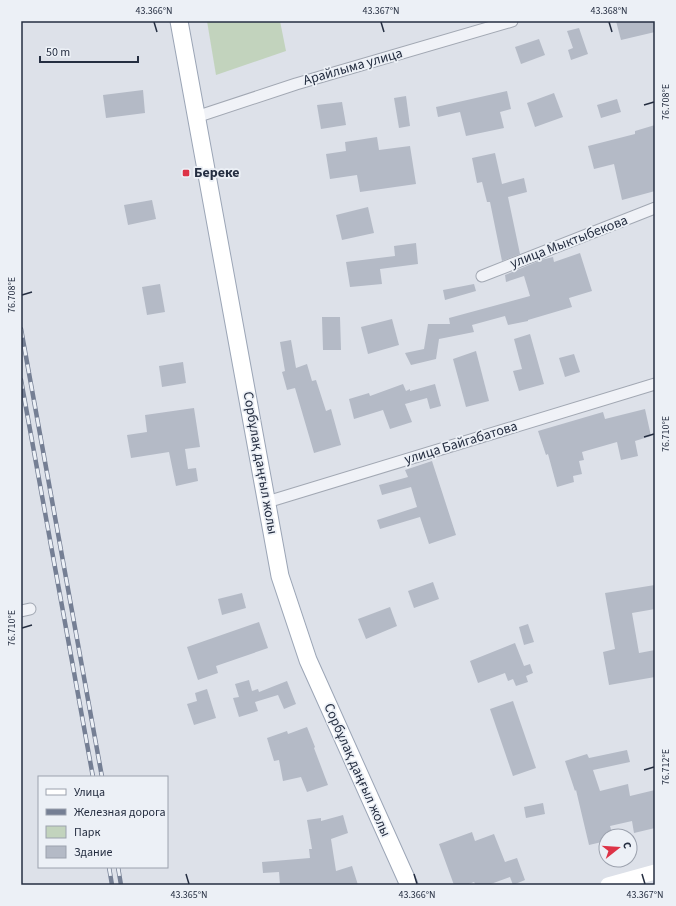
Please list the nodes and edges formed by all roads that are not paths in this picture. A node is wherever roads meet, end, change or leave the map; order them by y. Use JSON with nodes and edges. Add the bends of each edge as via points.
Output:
{"nodes":[{"id":1,"x":179,"y":21,"type":"edge"},
{"id":2,"x":512,"y":21,"type":"edge"},
{"id":3,"x":196,"y":117,"type":"junction"},
{"id":4,"x":655,"y":208,"type":"edge"},
{"id":5,"x":482,"y":276,"type":"dead end"},
{"id":6,"x":655,"y":384,"type":"edge"},
{"id":7,"x":267,"y":502,"type":"junction"},
{"id":8,"x":655,"y":872,"type":"edge"},
{"id":9,"x":409,"y":885,"type":"edge"},
{"id":10,"x":608,"y":885,"type":"edge"}],
"edges":[{"from":1,"to":3,"type":"main road","name":"Сорбұлақ даңғыл жолы"},
{"from":2,"to":3,"type":"street","name":"Арайлыма улица","via":[[296,84]]},
{"from":3,"to":7,"type":"main road","name":"Сорбұлақ даңғыл жолы"},
{"from":4,"to":5,"type":"street","name":"улица Мыктыбекова"},
{"from":6,"to":7,"type":"street","name":"улица Байгабатова"},
{"from":7,"to":9,"type":"main road","name":"Сорбұлақ даңғыл жолы","via":[[280,576],[308,660]]},
{"from":8,"to":10,"type":"street"}]}
